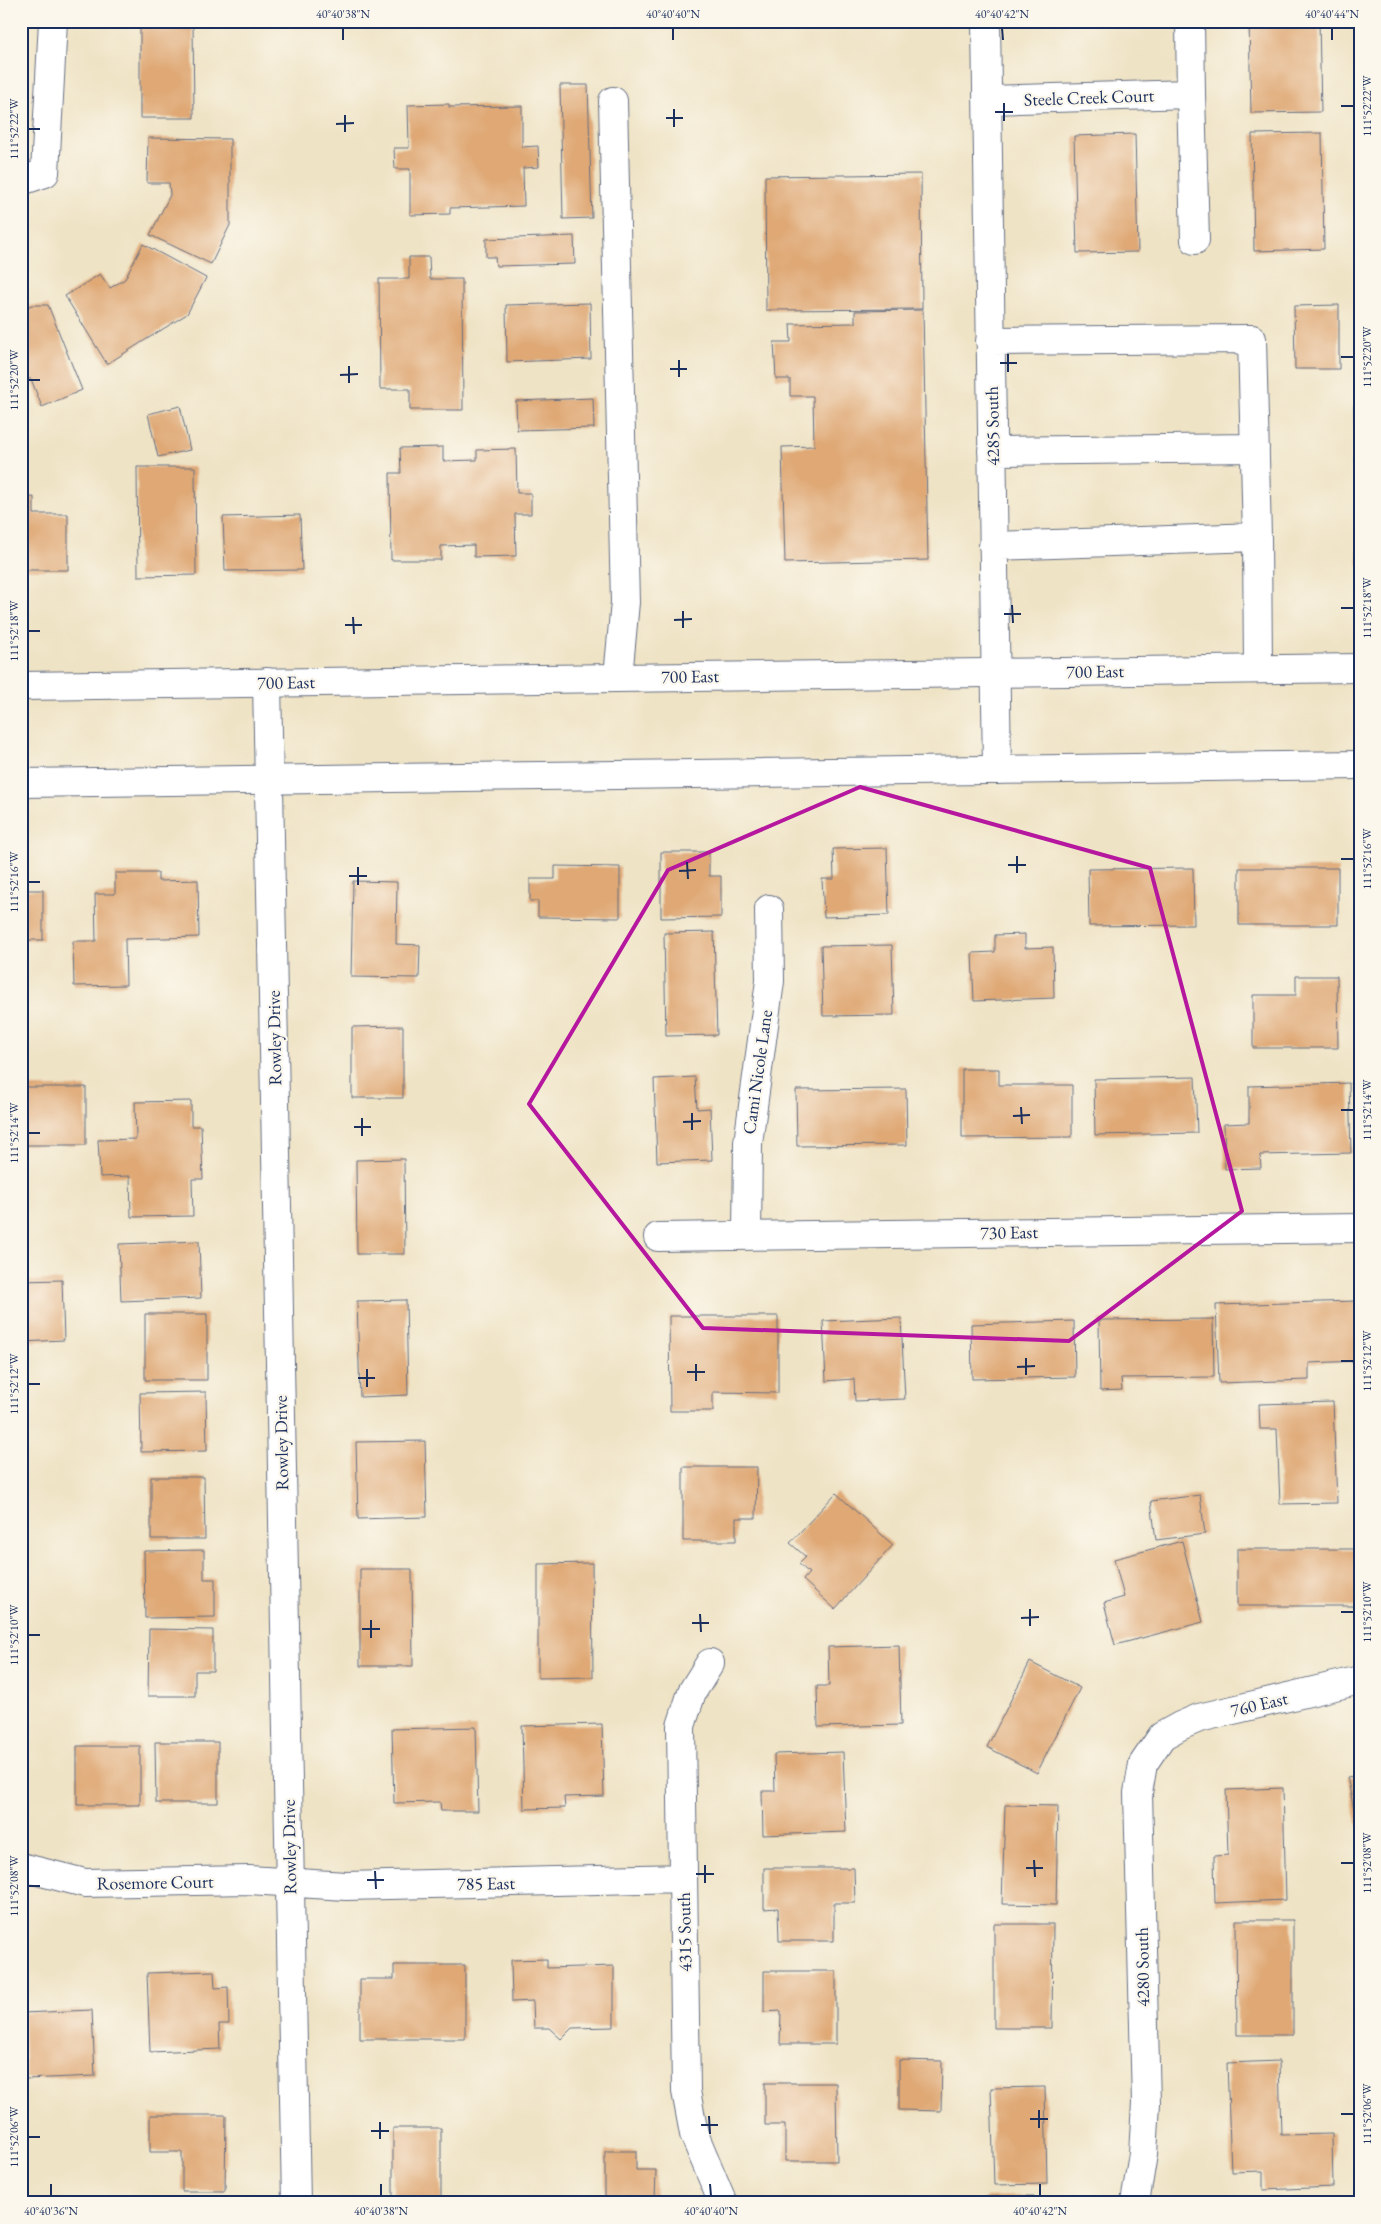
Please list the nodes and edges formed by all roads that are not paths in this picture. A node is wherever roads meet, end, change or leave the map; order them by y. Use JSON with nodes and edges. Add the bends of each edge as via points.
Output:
{"nodes":[{"id":1,"x":53,"y":21,"type":"edge"},
{"id":2,"x":986,"y":21,"type":"edge"},
{"id":3,"x":1190,"y":21,"type":"edge"},
{"id":4,"x":1192,"y":94,"type":"junction"},
{"id":5,"x":987,"y":100,"type":"junction"},
{"id":6,"x":613,"y":101,"type":"dead end"},
{"id":7,"x":33,"y":177,"type":"edge"},
{"id":8,"x":1195,"y":240,"type":"dead end"},
{"id":9,"x":990,"y":341,"type":"junction"},
{"id":10,"x":1255,"y":448,"type":"junction"},
{"id":11,"x":992,"y":451,"type":"junction"},
{"id":12,"x":1257,"y":537,"type":"junction"},
{"id":13,"x":994,"y":546,"type":"junction"},
{"id":14,"x":1258,"y":668,"type":"junction"},
{"id":15,"x":1360,"y":668,"type":"edge"},
{"id":16,"x":996,"y":672,"type":"junction"},
{"id":17,"x":618,"y":677,"type":"junction"},
{"id":18,"x":267,"y":682,"type":"junction"},
{"id":19,"x":21,"y":686,"type":"edge"},
{"id":20,"x":1360,"y":765,"type":"edge"},
{"id":21,"x":997,"y":770,"type":"junction"},
{"id":22,"x":269,"y":779,"type":"junction"},
{"id":23,"x":21,"y":783,"type":"edge"},
{"id":24,"x":769,"y":909,"type":"dead end"},
{"id":25,"x":1360,"y":1228,"type":"edge"},
{"id":26,"x":747,"y":1235,"type":"junction"},
{"id":27,"x":658,"y":1237,"type":"dead end"},
{"id":28,"x":710,"y":1662,"type":"dead end"},
{"id":29,"x":1360,"y":1680,"type":"edge"},
{"id":30,"x":1162,"y":1736,"type":"joint"},
{"id":31,"x":21,"y":1867,"type":"edge"},
{"id":32,"x":683,"y":1878,"type":"junction"},
{"id":33,"x":290,"y":1883,"type":"junction"},
{"id":34,"x":296,"y":2203,"type":"edge"},
{"id":35,"x":723,"y":2203,"type":"edge"},
{"id":36,"x":1135,"y":2203,"type":"edge"}],
"edges":[{"from":1,"to":7,"type":"street"},
{"from":2,"to":5,"type":"street","name":"4285 South"},
{"from":3,"to":4,"type":"street"},
{"from":4,"to":5,"type":"street","name":"Steele Creek Court"},
{"from":4,"to":8,"type":"street"},
{"from":5,"to":9,"type":"street","name":"4285 South"},
{"from":6,"to":17,"type":"street","via":[[625,602]]},
{"from":9,"to":10,"type":"street","via":[[1252,339]]},
{"from":9,"to":11,"type":"street","name":"4285 South"},
{"from":10,"to":11,"type":"street"},
{"from":10,"to":12,"type":"street"},
{"from":11,"to":13,"type":"street","name":"4285 South"},
{"from":12,"to":13,"type":"street"},
{"from":12,"to":14,"type":"street"},
{"from":13,"to":16,"type":"street","name":"4285 South"},
{"from":14,"to":15,"type":"street","name":"700 East"},
{"from":14,"to":16,"type":"street","name":"700 East"},
{"from":16,"to":17,"type":"street","name":"700 East"},
{"from":16,"to":21,"type":"street","name":"4285 South"},
{"from":17,"to":18,"type":"street","name":"700 East"},
{"from":18,"to":19,"type":"street","name":"700 East"},
{"from":18,"to":22,"type":"street","name":"Rowley Drive"},
{"from":20,"to":21,"type":"street"},
{"from":21,"to":22,"type":"street"},
{"from":22,"to":23,"type":"street"},
{"from":22,"to":33,"type":"street","name":"Rowley Drive"},
{"from":24,"to":26,"type":"street","name":"Cami Nicole Lane","via":[[770,981],[748,1143]]},
{"from":25,"to":26,"type":"street","name":"730 East"},
{"from":26,"to":27,"type":"street","name":"730 East"},
{"from":28,"to":32,"type":"street","name":"4315 South","via":[[692,1692],[681,1726]]},
{"from":29,"to":30,"type":"street","name":"760 East","via":[[1199,1718]]},
{"from":30,"to":36,"type":"street","name":"4280 South","via":[[1143,1764],[1138,1793],[1146,2103],[1143,2154]]},
{"from":31,"to":33,"type":"street","name":"Rosemore Court","via":[[85,1883],[249,1880]]},
{"from":32,"to":33,"type":"street","name":"785 East","via":[[346,1886]]},
{"from":32,"to":35,"type":"street","name":"4315 South","via":[[686,2091],[694,2134]]},
{"from":33,"to":34,"type":"street","name":"Rowley Drive"}]}
